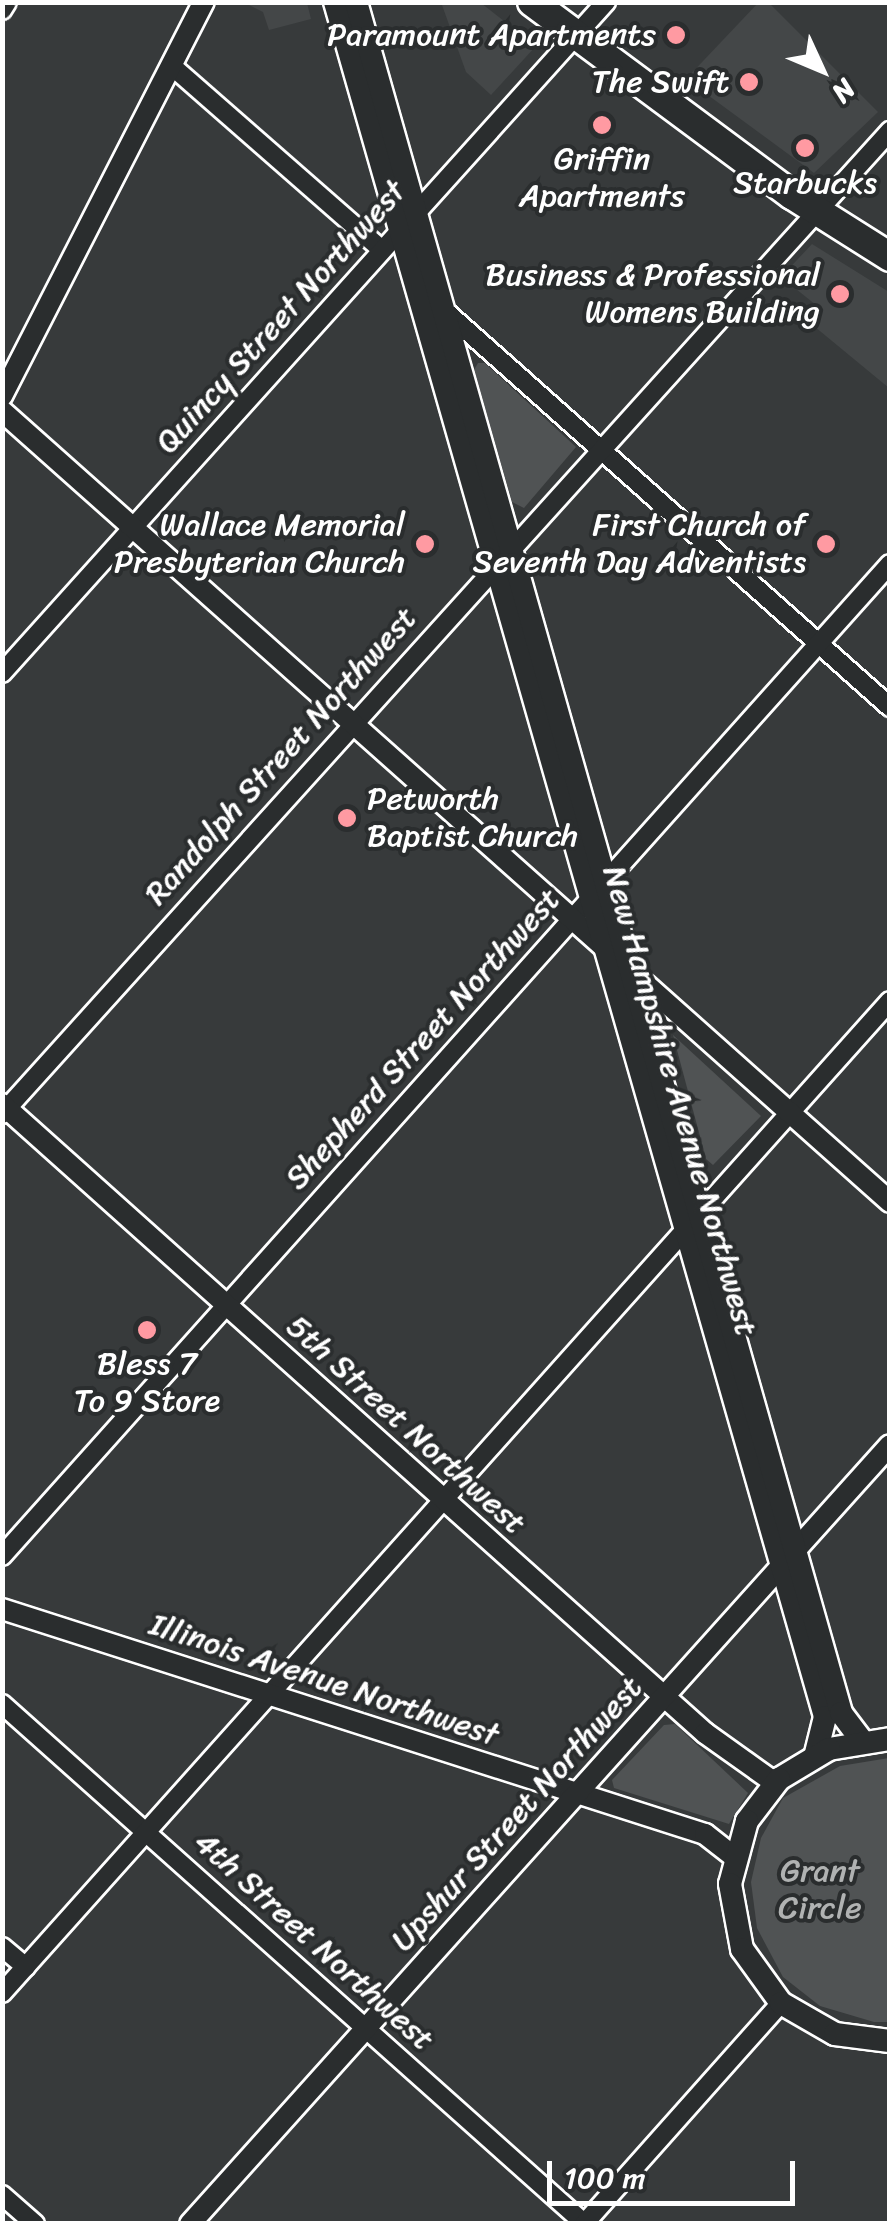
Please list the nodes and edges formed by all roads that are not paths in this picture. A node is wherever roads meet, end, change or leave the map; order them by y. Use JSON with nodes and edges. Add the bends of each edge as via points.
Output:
{"nodes":[{"id":1,"x":7,"y":2,"type":"edge"},
{"id":2,"x":204,"y":2,"type":"edge"},
{"id":3,"x":335,"y":2,"type":"edge"},
{"id":4,"x":356,"y":2,"type":"edge"},
{"id":5,"x":532,"y":2,"type":"edge"},
{"id":6,"x":606,"y":2,"type":"edge"},
{"id":7,"x":2,"y":10,"type":"edge"},
{"id":8,"x":575,"y":34,"type":"junction"},
{"id":9,"x":173,"y":67,"type":"junction"},
{"id":10,"x":890,"y":131,"type":"edge"},
{"id":11,"x":416,"y":210,"type":"junction"},
{"id":12,"x":815,"y":210,"type":"junction"},
{"id":13,"x":398,"y":230,"type":"junction"},
{"id":14,"x":381,"y":249,"type":"junction"},
{"id":15,"x":890,"y":257,"type":"edge"},
{"id":16,"x":446,"y":311,"type":"junction"},
{"id":17,"x":2,"y":396,"type":"edge"},
{"id":18,"x":2,"y":411,"type":"edge"},
{"id":19,"x":599,"y":447,"type":"junction"},
{"id":20,"x":133,"y":527,"type":"junction"},
{"id":21,"x":512,"y":542,"type":"junction"},
{"id":22,"x":494,"y":562,"type":"junction"},
{"id":23,"x":890,"y":564,"type":"edge"},
{"id":24,"x":818,"y":643,"type":"junction"},
{"id":25,"x":2,"y":673,"type":"edge"},
{"id":26,"x":890,"y":707,"type":"edge"},
{"id":27,"x":352,"y":722,"type":"junction"},
{"id":28,"x":606,"y":878,"type":"junction"},
{"id":29,"x":589,"y":898,"type":"junction"},
{"id":30,"x":572,"y":917,"type":"junction"},
{"id":31,"x":602,"y":944,"type":"junction"},
{"id":32,"x":633,"y":972,"type":"junction"},
{"id":33,"x":890,"y":1001,"type":"edge"},
{"id":34,"x":4,"y":1108,"type":"edge"},
{"id":35,"x":790,"y":1113,"type":"junction"},
{"id":36,"x":890,"y":1202,"type":"edge"},
{"id":37,"x":702,"y":1215,"type":"junction"},
{"id":38,"x":683,"y":1236,"type":"junction"},
{"id":39,"x":226,"y":1304,"type":"junction"},
{"id":40,"x":890,"y":1444,"type":"edge"},
{"id":41,"x":445,"y":1500,"type":"junction"},
{"id":42,"x":797,"y":1549,"type":"junction"},
{"id":43,"x":2,"y":1556,"type":"edge"},
{"id":44,"x":779,"y":1569,"type":"junction"},
{"id":45,"x":2,"y":1608,"type":"edge"},
{"id":46,"x":271,"y":1695,"type":"junction"},
{"id":47,"x":663,"y":1696,"type":"junction"},
{"id":48,"x":2,"y":1704,"type":"edge"},
{"id":49,"x":860,"y":1740,"type":"junction"},
{"id":50,"x":890,"y":1740,"type":"edge"},
{"id":51,"x":816,"y":1754,"type":"junction"},
{"id":52,"x":775,"y":1783,"type":"junction"},
{"id":53,"x":576,"y":1792,"type":"junction"},
{"id":54,"x":146,"y":1832,"type":"junction"},
{"id":55,"x":734,"y":1857,"type":"junction"},
{"id":56,"x":2,"y":1946,"type":"edge"},
{"id":57,"x":26,"y":1967,"type":"junction"},
{"id":58,"x":2,"y":1993,"type":"edge"},
{"id":59,"x":780,"y":2004,"type":"junction"},
{"id":60,"x":366,"y":2028,"type":"junction"},
{"id":61,"x":890,"y":2041,"type":"edge"},
{"id":62,"x":2,"y":2195,"type":"edge"},
{"id":63,"x":585,"y":2223,"type":"edge"},
{"id":64,"x":35,"y":2224,"type":"edge"},
{"id":65,"x":190,"y":2224,"type":"edge"}],
"edges":[{"from":1,"to":7,"type":"street"},
{"from":2,"to":9,"type":"street"},
{"from":3,"to":13,"type":"main road","name":"New Hampshire Avenue Northwest"},
{"from":4,"to":11,"type":"main road","name":"New Hampshire Avenue Northwest"},
{"from":5,"to":8,"type":"highway"},
{"from":6,"to":8,"type":"street","name":"Quincy Street Northwest"},
{"from":8,"to":11,"type":"street","name":"Quincy Street Northwest"},
{"from":8,"to":12,"type":"highway"},
{"from":9,"to":14,"type":"street"},
{"from":9,"to":17,"type":"street"},
{"from":10,"to":12,"type":"street","name":"Randolph Street Northwest"},
{"from":11,"to":13,"type":"street","name":"Quincy Street Northwest"},
{"from":11,"to":16,"type":"main road","name":"New Hampshire Avenue Northwest"},
{"from":12,"to":15,"type":"highway"},
{"from":12,"to":19,"type":"street","name":"Randolph Street Northwest"},
{"from":13,"to":14,"type":"street","name":"Quincy Street Northwest"},
{"from":13,"to":22,"type":"main road","name":"New Hampshire Avenue Northwest"},
{"from":14,"to":20,"type":"street","name":"Quincy Street Northwest"},
{"from":16,"to":19,"type":"street"},
{"from":16,"to":21,"type":"main road","name":"New Hampshire Avenue Northwest"},
{"from":18,"to":20,"type":"street"},
{"from":19,"to":21,"type":"street","name":"Randolph Street Northwest"},
{"from":19,"to":24,"type":"street"},
{"from":20,"to":25,"type":"street","name":"Quincy Street Northwest"},
{"from":20,"to":27,"type":"street"},
{"from":21,"to":22,"type":"street","name":"Randolph Street Northwest"},
{"from":21,"to":28,"type":"main road","name":"New Hampshire Avenue Northwest"},
{"from":22,"to":27,"type":"street","name":"Randolph Street Northwest"},
{"from":22,"to":29,"type":"main road","name":"New Hampshire Avenue Northwest"},
{"from":23,"to":24,"type":"street","name":"Shepherd Street Northwest"},
{"from":24,"to":26,"type":"street"},
{"from":24,"to":28,"type":"street","name":"Shepherd Street Northwest"},
{"from":27,"to":30,"type":"street"},
{"from":27,"to":34,"type":"street","name":"Randolph Street Northwest"},
{"from":28,"to":29,"type":"street","name":"Shepherd Street Northwest"},
{"from":28,"to":32,"type":"main road","name":"New Hampshire Avenue Northwest"},
{"from":29,"to":30,"type":"street","name":"Shepherd Street Northwest"},
{"from":29,"to":31,"type":"main road","name":"New Hampshire Avenue Northwest"},
{"from":30,"to":31,"type":"street"},
{"from":30,"to":39,"type":"street","name":"Shepherd Street Northwest"},
{"from":31,"to":32,"type":"street"},
{"from":31,"to":38,"type":"main road","name":"New Hampshire Avenue Northwest"},
{"from":32,"to":35,"type":"street"},
{"from":32,"to":37,"type":"main road","name":"New Hampshire Avenue Northwest"},
{"from":33,"to":35,"type":"street"},
{"from":34,"to":39,"type":"street","name":"5th Street Northwest"},
{"from":35,"to":36,"type":"street"},
{"from":35,"to":37,"type":"street"},
{"from":37,"to":38,"type":"street"},
{"from":37,"to":42,"type":"main road","name":"New Hampshire Avenue Northwest"},
{"from":38,"to":41,"type":"street"},
{"from":38,"to":44,"type":"main road","name":"New Hampshire Avenue Northwest"},
{"from":39,"to":41,"type":"street","name":"5th Street Northwest"},
{"from":39,"to":43,"type":"street","name":"Shepherd Street Northwest"},
{"from":40,"to":42,"type":"street","name":"Upshur Street Northwest"},
{"from":41,"to":46,"type":"street"},
{"from":41,"to":47,"type":"street","name":"5th Street Northwest"},
{"from":42,"to":44,"type":"street","name":"Upshur Street Northwest"},
{"from":42,"to":49,"type":"main road","name":"New Hampshire Avenue Northwest","via":[[842,1713]]},
{"from":44,"to":47,"type":"street","name":"Upshur Street Northwest"},
{"from":44,"to":51,"type":"main road","name":"New Hampshire Avenue Northwest","via":[[824,1717]]},
{"from":45,"to":46,"type":"street","name":"Illinois Avenue Northwest"},
{"from":46,"to":53,"type":"street","name":"Illinois Avenue Northwest"},
{"from":46,"to":54,"type":"street"},
{"from":47,"to":52,"type":"street","name":"5th Street Northwest","via":[[746,1768]]},
{"from":47,"to":53,"type":"street","name":"Upshur Street Northwest"},
{"from":48,"to":54,"type":"street","name":"4th Street Northwest"},
{"from":49,"to":50,"type":"main road"},
{"from":49,"to":51,"type":"main road"},
{"from":51,"to":52,"type":"main road"},
{"from":52,"to":55,"type":"main road","via":[[747,1821]]},
{"from":53,"to":55,"type":"street","name":"Illinois Avenue Northwest","via":[[705,1834]]},
{"from":53,"to":60,"type":"street","name":"Upshur Street Northwest"},
{"from":54,"to":57,"type":"street"},
{"from":54,"to":60,"type":"street","name":"4th Street Northwest"},
{"from":55,"to":59,"type":"main road","via":[[730,1897],[737,1937],[754,1973]]},
{"from":56,"to":57,"type":"street"},
{"from":57,"to":58,"type":"street"},
{"from":59,"to":61,"type":"main road","via":[[835,2034]]},
{"from":59,"to":63,"type":"street"},
{"from":60,"to":63,"type":"street","name":"4th Street Northwest"},
{"from":60,"to":65,"type":"street","name":"Upshur Street Northwest"},
{"from":62,"to":64,"type":"street"}]}
